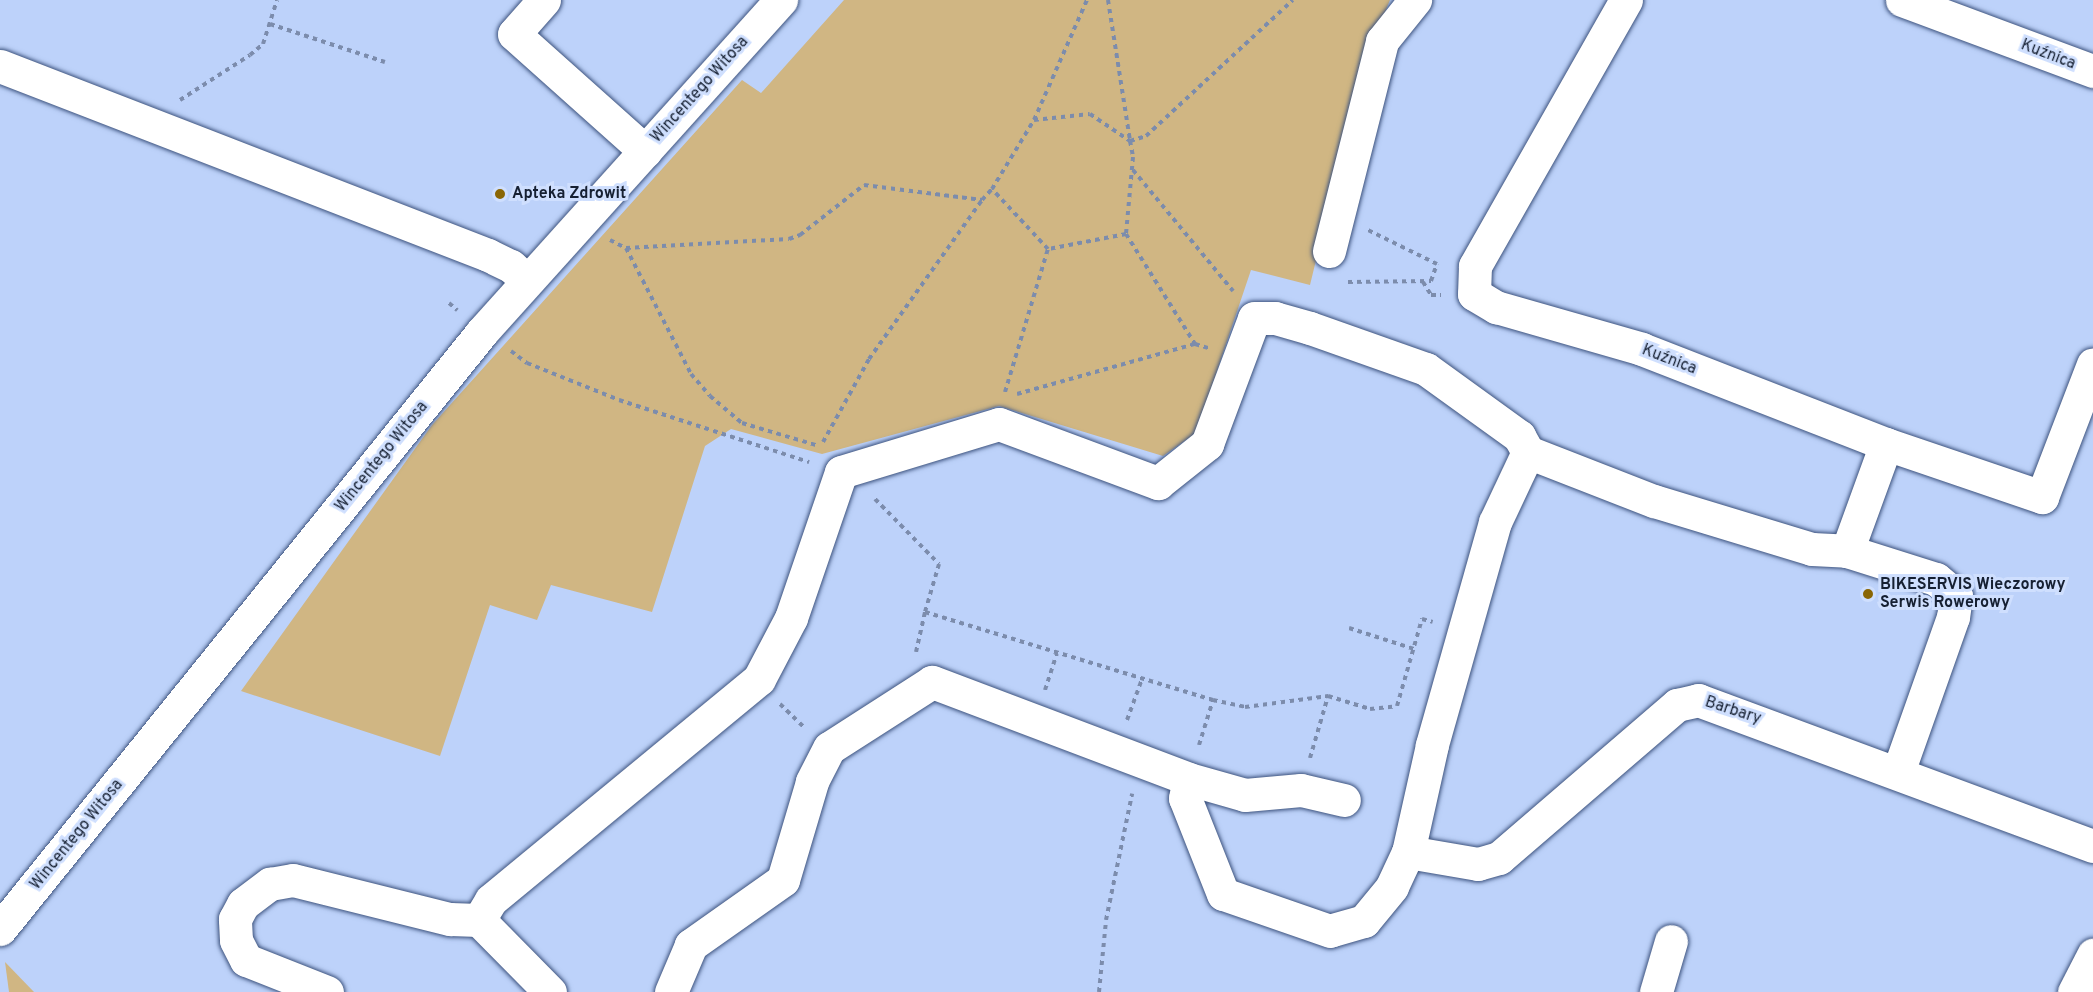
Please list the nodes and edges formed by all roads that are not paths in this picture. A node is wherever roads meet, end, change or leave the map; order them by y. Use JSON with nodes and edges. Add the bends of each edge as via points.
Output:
{"nodes":[{"id":1,"x":543,"y":0,"type":"edge"},
{"id":2,"x":781,"y":0,"type":"edge"},
{"id":3,"x":1415,"y":0,"type":"edge"},
{"id":4,"x":1626,"y":0,"type":"edge"},
{"id":5,"x":1902,"y":0,"type":"edge"},
{"id":6,"x":0,"y":66,"type":"edge"},
{"id":7,"x":2093,"y":71,"type":"edge"},
{"id":8,"x":645,"y":151,"type":"junction"},
{"id":9,"x":1329,"y":251,"type":"dead end"},
{"id":10,"x":526,"y":280,"type":"junction"},
{"id":11,"x":2093,"y":364,"type":"edge"},
{"id":12,"x":1886,"y":444,"type":"junction"},
{"id":13,"x":1528,"y":452,"type":"junction"},
{"id":14,"x":1847,"y":550,"type":"junction"},
{"id":15,"x":1898,"y":772,"type":"junction"},
{"id":16,"x":1189,"y":779,"type":"junction"},
{"id":17,"x":1344,"y":800,"type":"dead end"},
{"id":18,"x":2093,"y":846,"type":"edge"},
{"id":19,"x":1408,"y":852,"type":"junction"},
{"id":20,"x":479,"y":920,"type":"junction"},
{"id":21,"x":0,"y":929,"type":"edge"},
{"id":22,"x":1671,"y":942,"type":"dead end"},
{"id":23,"x":2093,"y":955,"type":"edge"},
{"id":24,"x":327,"y":992,"type":"edge"},
{"id":25,"x":550,"y":992,"type":"edge"},
{"id":26,"x":671,"y":992,"type":"edge"},
{"id":27,"x":1656,"y":992,"type":"edge"},
{"id":28,"x":2074,"y":992,"type":"edge"}],
"edges":[{"from":1,"to":8,"type":"street","via":[[514,34]]},
{"from":2,"to":8,"type":"street","name":"Wincentego Witosa"},
{"from":3,"to":9,"type":"street","via":[[1382,41]]},
{"from":4,"to":12,"type":"street","name":"Kuźnica","via":[[1475,266],[1474,294],[1496,307],[1642,349]]},
{"from":5,"to":7,"type":"street","name":"Kuźnica"},
{"from":6,"to":10,"type":"street","via":[[488,255]]},
{"from":8,"to":10,"type":"street","name":"Wincentego Witosa"},
{"from":10,"to":21,"type":"street","name":"Wincentego Witosa"},
{"from":11,"to":12,"type":"street","name":"Kuźnica","via":[[2042,497]]},
{"from":12,"to":14,"type":"street"},
{"from":13,"to":14,"type":"street","via":[[1654,501],[1812,549]]},
{"from":13,"to":19,"type":"street","via":[[1496,522],[1432,744]]},
{"from":13,"to":20,"type":"street","via":[[1519,436],[1426,369],[1311,328],[1275,318],[1254,318],[1207,444],[1158,483],[999,424],[831,455],[791,618],[759,679],[499,893]]},
{"from":14,"to":15,"type":"street","via":[[1936,579],[1956,596],[1953,617]]},
{"from":15,"to":18,"type":"street","name":"Barbary"},
{"from":15,"to":19,"type":"street","name":"Barbary","via":[[1698,700],[1677,705],[1499,858],[1478,864]]},
{"from":16,"to":17,"type":"street","via":[[1245,795],[1301,790]]},
{"from":16,"to":19,"type":"street","via":[[1185,798],[1223,894],[1330,931],[1364,921],[1392,887]]},
{"from":16,"to":26,"type":"street","via":[[932,682],[829,748],[812,782],[783,880],[691,945]]},
{"from":20,"to":24,"type":"street","via":[[450,919],[293,880],[270,884],[243,904],[235,919],[236,940],[246,960]]},
{"from":20,"to":25,"type":"street"},
{"from":22,"to":27,"type":"street"},
{"from":23,"to":28,"type":"street"}]}
